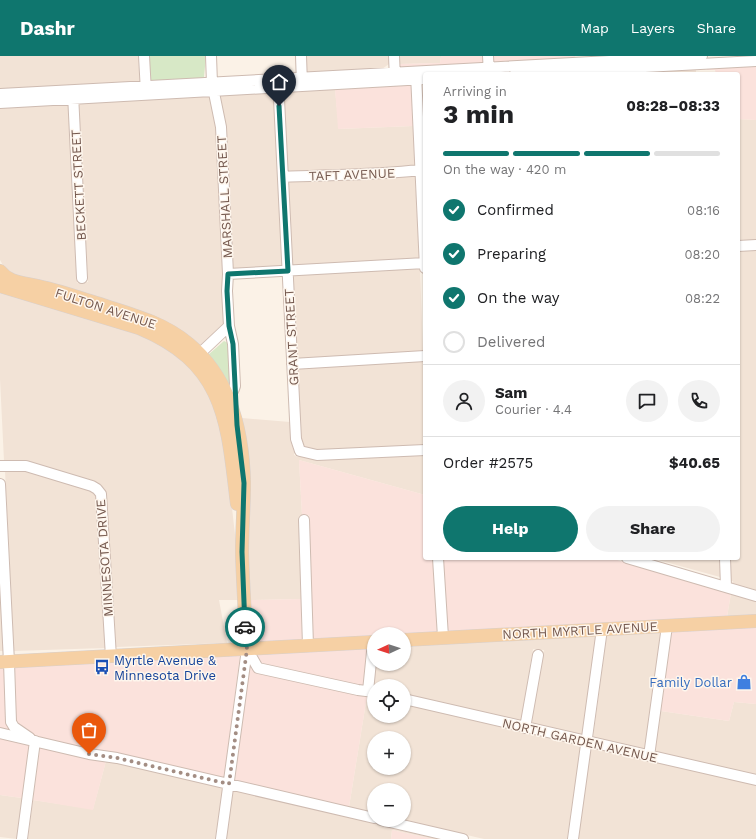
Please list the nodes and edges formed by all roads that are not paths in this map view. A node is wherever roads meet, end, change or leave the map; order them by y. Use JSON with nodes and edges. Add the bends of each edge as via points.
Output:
{"nodes":[{"id":1,"x":144,"y":56,"type":"edge"},
{"id":2,"x":211,"y":56,"type":"edge"},
{"id":3,"x":301,"y":56,"type":"edge"},
{"id":4,"x":394,"y":56,"type":"edge"},
{"id":5,"x":488,"y":56,"type":"edge"},
{"id":6,"x":675,"y":60,"type":"edge"},
{"id":7,"x":756,"y":61,"type":"edge"},
{"id":8,"x":581,"y":63,"type":"edge"},
{"id":9,"x":701,"y":63,"type":"edge"},
{"id":10,"x":561,"y":70,"type":"edge"},
{"id":11,"x":488,"y":71,"type":"edge"},
{"id":12,"x":476,"y":72,"type":"edge"},
{"id":13,"x":538,"y":72,"type":"edge"},
{"id":14,"x":395,"y":77,"type":"junction"},
{"id":15,"x":419,"y":77,"type":"edge"},
{"id":16,"x":302,"y":82,"type":"junction"},
{"id":17,"x":278,"y":83,"type":"junction"},
{"id":18,"x":213,"y":87,"type":"junction"},
{"id":19,"x":146,"y":91,"type":"junction"},
{"id":20,"x":0,"y":94,"type":"edge"},
{"id":21,"x":73,"y":95,"type":"junction"},
{"id":22,"x":0,"y":103,"type":"edge"},
{"id":23,"x":420,"y":170,"type":"junction"},
{"id":24,"x":283,"y":177,"type":"junction"},
{"id":25,"x":423,"y":226,"type":"edge"},
{"id":26,"x":756,"y":245,"type":"edge"},
{"id":27,"x":740,"y":246,"type":"edge"},
{"id":28,"x":423,"y":263,"type":"edge"},
{"id":29,"x":0,"y":270,"type":"edge"},
{"id":30,"x":288,"y":271,"type":"junction"},
{"id":31,"x":228,"y":274,"type":"junction"},
{"id":32,"x":82,"y":278,"type":"dead end"},
{"id":33,"x":0,"y":286,"type":"edge"},
{"id":34,"x":229,"y":326,"type":"junction"},
{"id":35,"x":423,"y":356,"type":"edge"},
{"id":36,"x":196,"y":357,"type":"junction"},
{"id":37,"x":292,"y":364,"type":"junction"},
{"id":38,"x":219,"y":379,"type":"joint"},
{"id":39,"x":231,"y":391,"type":"junction"},
{"id":40,"x":214,"y":392,"type":"junction"},
{"id":41,"x":423,"y":450,"type":"edge"},
{"id":42,"x":0,"y":466,"type":"edge"},
{"id":43,"x":0,"y":484,"type":"edge"},
{"id":44,"x":304,"y":520,"type":"dead end"},
{"id":45,"x":242,"y":552,"type":"junction"},
{"id":46,"x":438,"y":560,"type":"edge"},
{"id":47,"x":634,"y":560,"type":"edge"},
{"id":48,"x":725,"y":560,"type":"edge"},
{"id":49,"x":726,"y":587,"type":"junction"},
{"id":50,"x":756,"y":596,"type":"edge"},
{"id":51,"x":756,"y":621,"type":"edge"},
{"id":52,"x":667,"y":626,"type":"junction"},
{"id":53,"x":602,"y":629,"type":"junction"},
{"id":54,"x":443,"y":637,"type":"junction"},
{"id":55,"x":411,"y":639,"type":"edge"},
{"id":56,"x":367,"y":642,"type":"edge"},
{"id":57,"x":308,"y":646,"type":"junction"},
{"id":58,"x":247,"y":649,"type":"junction"},
{"id":59,"x":538,"y":654,"type":"dead end"},
{"id":60,"x":111,"y":656,"type":"junction"},
{"id":61,"x":5,"y":662,"type":"edge"},
{"id":62,"x":367,"y":691,"type":"edge"},
{"id":63,"x":411,"y":701,"type":"edge"},
{"id":64,"x":525,"y":728,"type":"junction"},
{"id":65,"x":0,"y":733,"type":"edge"},
{"id":66,"x":36,"y":741,"type":"junction"},
{"id":67,"x":587,"y":742,"type":"junction"},
{"id":68,"x":649,"y":756,"type":"junction"},
{"id":69,"x":756,"y":780,"type":"edge"},
{"id":70,"x":229,"y":784,"type":"junction"},
{"id":71,"x":367,"y":816,"type":"edge"},
{"id":72,"x":411,"y":827,"type":"edge"},
{"id":73,"x":22,"y":839,"type":"edge"},
{"id":74,"x":221,"y":839,"type":"edge"},
{"id":75,"x":463,"y":839,"type":"edge"},
{"id":76,"x":573,"y":839,"type":"edge"}],
"edges":[{"from":1,"to":19,"type":"street"},
{"from":2,"to":18,"type":"street","name":"MARSHALL STREET"},
{"from":3,"to":16,"type":"street"},
{"from":4,"to":14,"type":"street"},
{"from":5,"to":11,"type":"street"},
{"from":6,"to":8,"type":"street"},
{"from":6,"to":9,"type":"street"},
{"from":7,"to":9,"type":"street"},
{"from":8,"to":10,"type":"street"},
{"from":10,"to":11,"type":"street"},
{"from":10,"to":13,"type":"street"},
{"from":11,"to":12,"type":"street"},
{"from":14,"to":15,"type":"street"},
{"from":14,"to":16,"type":"street"},
{"from":15,"to":23,"type":"street"},
{"from":16,"to":17,"type":"street"},
{"from":17,"to":18,"type":"street"},
{"from":17,"to":24,"type":"street","name":"GRANT STREET"},
{"from":18,"to":19,"type":"street"},
{"from":18,"to":31,"type":"street","name":"MARSHALL STREET","via":[[221,127]]},
{"from":19,"to":21,"type":"street"},
{"from":20,"to":21,"type":"street"},
{"from":21,"to":22,"type":"street"},
{"from":21,"to":32,"type":"street","name":"BECKETT STREET"},
{"from":23,"to":24,"type":"street","name":"TAFT AVENUE"},
{"from":23,"to":25,"type":"street"},
{"from":24,"to":30,"type":"street","name":"GRANT STREET"},
{"from":26,"to":27,"type":"street"},
{"from":28,"to":30,"type":"street"},
{"from":29,"to":36,"type":"main road","name":"FULTON AVENUE","via":[[11,280],[154,322],[177,335]]},
{"from":30,"to":31,"type":"street"},
{"from":30,"to":37,"type":"street","name":"GRANT STREET"},
{"from":31,"to":34,"type":"street","name":"MARSHALL STREET"},
{"from":33,"to":36,"type":"main road","name":"FULTON AVENUE","via":[[139,328]]},
{"from":34,"to":36,"type":"street"},
{"from":34,"to":39,"type":"street","name":"MARSHALL STREET","via":[[233,344]]},
{"from":35,"to":37,"type":"street"},
{"from":36,"to":38,"type":"main road","name":"FULTON AVENUE"},
{"from":36,"to":40,"type":"main road","name":"FULTON AVENUE"},
{"from":37,"to":41,"type":"street","name":"GRANT STREET","via":[[296,440],[300,451],[316,455]]},
{"from":38,"to":39,"type":"main road","name":"MARSHALL STREET"},
{"from":39,"to":40,"type":"street","via":[[219,396]]},
{"from":39,"to":45,"type":"main road","name":"MARSHALL STREET","via":[[244,483]]},
{"from":40,"to":45,"type":"main road","name":"MARSHALL STREET","via":[[225,419],[228,435]]},
{"from":42,"to":60,"type":"street","name":"MINNESOTA DRIVE","via":[[26,466],[92,486],[101,494]]},
{"from":43,"to":61,"type":"street"},
{"from":44,"to":57,"type":"street"},
{"from":45,"to":58,"type":"main road","name":"MARSHALL STREET"},
{"from":46,"to":54,"type":"street"},
{"from":47,"to":49,"type":"street"},
{"from":48,"to":49,"type":"street"},
{"from":49,"to":50,"type":"street"},
{"from":51,"to":52,"type":"main road","name":"NORTH MYRTLE AVENUE"},
{"from":52,"to":53,"type":"main road","name":"NORTH MYRTLE AVENUE"},
{"from":52,"to":68,"type":"street"},
{"from":53,"to":54,"type":"main road","name":"NORTH MYRTLE AVENUE"},
{"from":53,"to":67,"type":"street"},
{"from":54,"to":55,"type":"main road","name":"NORTH MYRTLE AVENUE"},
{"from":56,"to":57,"type":"main road"},
{"from":57,"to":58,"type":"main road"},
{"from":58,"to":60,"type":"main road"},
{"from":58,"to":62,"type":"street","via":[[258,668]]},
{"from":58,"to":70,"type":"street","name":"MARSHALL STREET"},
{"from":59,"to":64,"type":"street"},
{"from":60,"to":61,"type":"main road"},
{"from":61,"to":66,"type":"street","via":[[11,722],[14,727]]},
{"from":63,"to":64,"type":"street","name":"NORTH GARDEN AVENUE"},
{"from":64,"to":67,"type":"street","name":"NORTH GARDEN AVENUE"},
{"from":65,"to":66,"type":"street"},
{"from":66,"to":70,"type":"street"},
{"from":66,"to":73,"type":"street"},
{"from":67,"to":68,"type":"street","name":"NORTH GARDEN AVENUE"},
{"from":67,"to":76,"type":"street"},
{"from":68,"to":69,"type":"street","name":"NORTH GARDEN AVENUE"},
{"from":70,"to":71,"type":"street"},
{"from":70,"to":74,"type":"street","name":"MARSHALL STREET"},
{"from":72,"to":75,"type":"street"}]}
